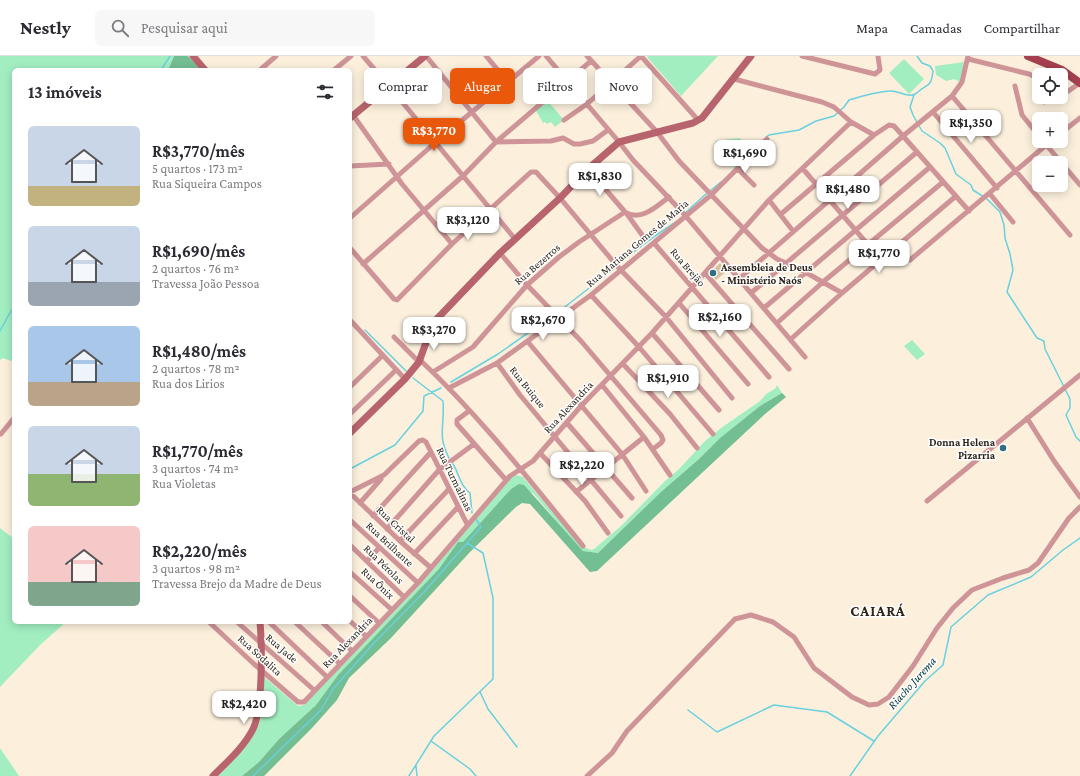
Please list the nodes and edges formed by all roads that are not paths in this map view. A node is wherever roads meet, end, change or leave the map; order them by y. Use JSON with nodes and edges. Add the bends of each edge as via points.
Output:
{"nodes":[{"id":1,"x":193,"y":56,"type":"edge"},
{"id":2,"x":276,"y":56,"type":"edge"},
{"id":3,"x":351,"y":56,"type":"edge"},
{"id":4,"x":363,"y":56,"type":"edge"},
{"id":5,"x":425,"y":56,"type":"edge"},
{"id":6,"x":486,"y":56,"type":"edge"},
{"id":7,"x":539,"y":56,"type":"edge"},
{"id":8,"x":546,"y":56,"type":"edge"},
{"id":9,"x":587,"y":56,"type":"edge"},
{"id":10,"x":641,"y":56,"type":"edge"},
{"id":11,"x":751,"y":56,"type":"edge"},
{"id":12,"x":802,"y":56,"type":"edge"},
{"id":13,"x":878,"y":56,"type":"edge"},
{"id":14,"x":1028,"y":56,"type":"edge"},
{"id":15,"x":968,"y":57,"type":"edge"},
{"id":16,"x":591,"y":61,"type":"junction"},
{"id":17,"x":203,"y":68,"type":"edge"},
{"id":18,"x":262,"y":68,"type":"edge"},
{"id":19,"x":336,"y":68,"type":"edge"},
{"id":20,"x":373,"y":68,"type":"edge"},
{"id":21,"x":411,"y":68,"type":"edge"},
{"id":22,"x":496,"y":68,"type":"edge"},
{"id":23,"x":556,"y":68,"type":"edge"},
{"id":24,"x":583,"y":68,"type":"edge"},
{"id":25,"x":597,"y":68,"type":"edge"},
{"id":26,"x":628,"y":68,"type":"edge"},
{"id":27,"x":1052,"y":68,"type":"edge"},
{"id":28,"x":1032,"y":75,"type":"edge"},
{"id":29,"x":515,"y":76,"type":"edge"},
{"id":30,"x":1068,"y":76,"type":"edge"},
{"id":31,"x":734,"y":79,"type":"junction"},
{"id":32,"x":1080,"y":83,"type":"edge"},
{"id":33,"x":1016,"y":86,"type":"dead end"},
{"id":34,"x":1068,"y":91,"type":"edge"},
{"id":35,"x":952,"y":96,"type":"junction"},
{"id":36,"x":595,"y":97,"type":"edge"},
{"id":37,"x":368,"y":104,"type":"edge"},
{"id":38,"x":404,"y":104,"type":"edge"},
{"id":39,"x":482,"y":104,"type":"edge"},
{"id":40,"x":542,"y":104,"type":"edge"},
{"id":41,"x":587,"y":104,"type":"junction"},
{"id":42,"x":631,"y":104,"type":"edge"},
{"id":43,"x":472,"y":112,"type":"junction"},
{"id":44,"x":932,"y":112,"type":"junction"},
{"id":45,"x":352,"y":117,"type":"edge"},
{"id":46,"x":1080,"y":118,"type":"edge"},
{"id":47,"x":564,"y":120,"type":"dead end"},
{"id":48,"x":698,"y":120,"type":"junction"},
{"id":49,"x":851,"y":122,"type":"junction"},
{"id":50,"x":1032,"y":127,"type":"edge"},
{"id":51,"x":1068,"y":127,"type":"edge"},
{"id":52,"x":608,"y":130,"type":"junction"},
{"id":53,"x":657,"y":132,"type":"junction"},
{"id":54,"x":874,"y":136,"type":"junction"},
{"id":55,"x":903,"y":136,"type":"junction"},
{"id":56,"x":767,"y":139,"type":"dead end"},
{"id":57,"x":436,"y":142,"type":"junction"},
{"id":58,"x":496,"y":142,"type":"junction"},
{"id":59,"x":620,"y":142,"type":"junction"},
{"id":60,"x":1040,"y":148,"type":"edge"},
{"id":61,"x":1049,"y":148,"type":"edge"},
{"id":62,"x":917,"y":152,"type":"junction"},
{"id":63,"x":389,"y":164,"type":"junction"},
{"id":64,"x":352,"y":166,"type":"edge"},
{"id":65,"x":930,"y":167,"type":"junction"},
{"id":66,"x":738,"y":169,"type":"junction"},
{"id":67,"x":803,"y":169,"type":"junction"},
{"id":68,"x":588,"y":170,"type":"junction"},
{"id":69,"x":1017,"y":171,"type":"junction"},
{"id":70,"x":464,"y":175,"type":"junction"},
{"id":71,"x":397,"y":176,"type":"junction"},
{"id":72,"x":943,"y":182,"type":"junction"},
{"id":73,"x":1080,"y":184,"type":"edge"},
{"id":74,"x":754,"y":185,"type":"dead end"},
{"id":75,"x":816,"y":185,"type":"junction"},
{"id":76,"x":997,"y":188,"type":"junction"},
{"id":77,"x":710,"y":195,"type":"junction"},
{"id":78,"x":989,"y":195,"type":"junction"},
{"id":79,"x":956,"y":196,"type":"junction"},
{"id":80,"x":669,"y":197,"type":"junction"},
{"id":81,"x":560,"y":198,"type":"junction"},
{"id":82,"x":769,"y":200,"type":"junction"},
{"id":83,"x":829,"y":200,"type":"junction"},
{"id":84,"x":490,"y":209,"type":"junction"},
{"id":85,"x":425,"y":210,"type":"junction"},
{"id":86,"x":969,"y":212,"type":"junction"},
{"id":87,"x":626,"y":213,"type":"junction"},
{"id":88,"x":683,"y":214,"type":"junction"},
{"id":89,"x":780,"y":214,"type":"junction"},
{"id":90,"x":352,"y":216,"type":"edge"},
{"id":91,"x":841,"y":216,"type":"junction"},
{"id":92,"x":1013,"y":222,"type":"dead end"},
{"id":93,"x":742,"y":229,"type":"junction"},
{"id":94,"x":793,"y":231,"type":"junction"},
{"id":95,"x":855,"y":231,"type":"junction"},
{"id":96,"x":591,"y":235,"type":"junction"},
{"id":97,"x":1070,"y":235,"type":"dead end"},
{"id":98,"x":516,"y":239,"type":"junction"},
{"id":99,"x":645,"y":239,"type":"dead end"},
{"id":100,"x":654,"y":243,"type":"junction"},
{"id":101,"x":452,"y":244,"type":"junction"},
{"id":102,"x":868,"y":246,"type":"junction"},
{"id":103,"x":352,"y":250,"type":"edge"},
{"id":104,"x":500,"y":253,"type":"junction"},
{"id":105,"x":769,"y":253,"type":"junction"},
{"id":106,"x":720,"y":257,"type":"junction"},
{"id":107,"x":910,"y":260,"type":"dead end"},
{"id":108,"x":882,"y":261,"type":"junction"},
{"id":109,"x":785,"y":262,"type":"junction"},
{"id":110,"x":363,"y":264,"type":"junction"},
{"id":111,"x":622,"y":270,"type":"junction"},
{"id":112,"x":805,"y":272,"type":"junction"},
{"id":113,"x":705,"y":273,"type":"junction"},
{"id":114,"x":739,"y":278,"type":"junction"},
{"id":115,"x":823,"y":282,"type":"junction"},
{"id":116,"x":527,"y":285,"type":"junction"},
{"id":117,"x":692,"y":287,"type":"junction"},
{"id":118,"x":750,"y":293,"type":"junction"},
{"id":119,"x":842,"y":293,"type":"junction"},
{"id":120,"x":591,"y":295,"type":"junction"},
{"id":121,"x":679,"y":303,"type":"junction"},
{"id":122,"x":764,"y":308,"type":"junction"},
{"id":123,"x":666,"y":317,"type":"junction"},
{"id":124,"x":559,"y":319,"type":"junction"},
{"id":125,"x":352,"y":322,"type":"edge"},
{"id":126,"x":777,"y":322,"type":"junction"},
{"id":127,"x":652,"y":333,"type":"junction"},
{"id":128,"x":394,"y":337,"type":"dead end"},
{"id":129,"x":791,"y":339,"type":"junction"},
{"id":130,"x":528,"y":342,"type":"junction"},
{"id":131,"x":639,"y":347,"type":"junction"},
{"id":132,"x":382,"y":356,"type":"junction"},
{"id":133,"x":805,"y":357,"type":"dead end"},
{"id":134,"x":419,"y":361,"type":"junction"},
{"id":135,"x":497,"y":363,"type":"junction"},
{"id":136,"x":623,"y":364,"type":"junction"},
{"id":137,"x":790,"y":369,"type":"dead end"},
{"id":138,"x":396,"y":370,"type":"junction"},
{"id":139,"x":434,"y":372,"type":"junction"},
{"id":140,"x":1080,"y":375,"type":"edge"},
{"id":141,"x":610,"y":376,"type":"junction"},
{"id":142,"x":769,"y":377,"type":"dead end"},
{"id":143,"x":405,"y":379,"type":"junction"},
{"id":144,"x":748,"y":384,"type":"dead end"},
{"id":145,"x":352,"y":385,"type":"edge"},
{"id":146,"x":602,"y":385,"type":"junction"},
{"id":147,"x":449,"y":388,"type":"junction"},
{"id":148,"x":732,"y":398,"type":"dead end"},
{"id":149,"x":582,"y":406,"type":"junction"},
{"id":150,"x":719,"y":410,"type":"dead end"},
{"id":151,"x":469,"y":411,"type":"junction"},
{"id":152,"x":352,"y":412,"type":"edge"},
{"id":153,"x":1028,"y":418,"type":"junction"},
{"id":154,"x":12,"y":420,"type":"edge"},
{"id":155,"x":567,"y":423,"type":"junction"},
{"id":156,"x":352,"y":432,"type":"edge"},
{"id":157,"x":1,"y":434,"type":"edge"},
{"id":158,"x":713,"y":434,"type":"dead end"},
{"id":159,"x":555,"y":436,"type":"junction"},
{"id":160,"x":644,"y":437,"type":"junction"},
{"id":161,"x":474,"y":444,"type":"junction"},
{"id":162,"x":697,"y":448,"type":"dead end"},
{"id":163,"x":653,"y":449,"type":"junction"},
{"id":164,"x":431,"y":452,"type":"junction"},
{"id":165,"x":540,"y":453,"type":"junction"},
{"id":166,"x":622,"y":454,"type":"junction"},
{"id":167,"x":606,"y":467,"type":"junction"},
{"id":168,"x":520,"y":469,"type":"junction"},
{"id":169,"x":439,"y":470,"type":"junction"},
{"id":170,"x":384,"y":475,"type":"junction"},
{"id":171,"x":670,"y":475,"type":"dead end"},
{"id":172,"x":506,"y":480,"type":"junction"},
{"id":173,"x":590,"y":480,"type":"junction"},
{"id":174,"x":449,"y":489,"type":"junction"},
{"id":175,"x":352,"y":491,"type":"edge"},
{"id":176,"x":646,"y":491,"type":"dead end"},
{"id":177,"x":576,"y":492,"type":"junction"},
{"id":178,"x":352,"y":494,"type":"edge"},
{"id":179,"x":1080,"y":497,"type":"edge"},
{"id":180,"x":632,"y":498,"type":"dead end"},
{"id":181,"x":927,"y":501,"type":"dead end"},
{"id":182,"x":360,"y":503,"type":"junction"},
{"id":183,"x":458,"y":507,"type":"junction"},
{"id":184,"x":1080,"y":507,"type":"edge"},
{"id":185,"x":373,"y":516,"type":"junction"},
{"id":186,"x":621,"y":516,"type":"dead end"},
{"id":187,"x":352,"y":522,"type":"edge"},
{"id":188,"x":467,"y":524,"type":"junction"},
{"id":189,"x":387,"y":529,"type":"junction"},
{"id":190,"x":608,"y":533,"type":"dead end"},
{"id":191,"x":400,"y":541,"type":"junction"},
{"id":192,"x":583,"y":546,"type":"dead end"},
{"id":193,"x":352,"y":547,"type":"edge"},
{"id":194,"x":379,"y":548,"type":"junction"},
{"id":195,"x":414,"y":554,"type":"junction"},
{"id":196,"x":367,"y":561,"type":"junction"},
{"id":197,"x":430,"y":567,"type":"junction"},
{"id":198,"x":352,"y":574,"type":"edge"},
{"id":199,"x":418,"y":582,"type":"junction"},
{"id":200,"x":404,"y":597,"type":"junction"},
{"id":201,"x":352,"y":598,"type":"edge"},
{"id":202,"x":392,"y":610,"type":"junction"},
{"id":203,"x":379,"y":623,"type":"junction"},
{"id":204,"x":211,"y":624,"type":"edge"},
{"id":205,"x":239,"y":624,"type":"edge"},
{"id":206,"x":260,"y":624,"type":"edge"},
{"id":207,"x":271,"y":624,"type":"edge"},
{"id":208,"x":297,"y":624,"type":"edge"},
{"id":209,"x":324,"y":624,"type":"edge"},
{"id":210,"x":352,"y":624,"type":"edge"},
{"id":211,"x":366,"y":636,"type":"junction"},
{"id":212,"x":262,"y":643,"type":"junction"},
{"id":213,"x":352,"y":650,"type":"junction"},
{"id":214,"x":339,"y":664,"type":"junction"},
{"id":215,"x":260,"y":669,"type":"junction"},
{"id":216,"x":327,"y":677,"type":"junction"},
{"id":217,"x":314,"y":690,"type":"junction"},
{"id":218,"x":298,"y":702,"type":"joint"},
{"id":219,"x":213,"y":776,"type":"edge"},
{"id":220,"x":587,"y":776,"type":"edge"}],
"edges":[{"from":1,"to":17,"type":"main road"},
{"from":2,"to":18,"type":"street"},
{"from":3,"to":19,"type":"street"},
{"from":4,"to":20,"type":"street"},
{"from":5,"to":21,"type":"main road"},
{"from":5,"to":43,"type":"street"},
{"from":6,"to":22,"type":"street"},
{"from":7,"to":29,"type":"street"},
{"from":8,"to":23,"type":"street"},
{"from":9,"to":16,"type":"street"},
{"from":10,"to":26,"type":"street"},
{"from":10,"to":48,"type":"street"},
{"from":11,"to":31,"type":"main road"},
{"from":12,"to":13,"type":"street","via":[[876,74],[880,70]]},
{"from":14,"to":27,"type":"main road"},
{"from":15,"to":28,"type":"street"},
{"from":15,"to":35,"type":"street","via":[[962,82]]},
{"from":16,"to":24,"type":"street"},
{"from":16,"to":25,"type":"street"},
{"from":30,"to":32,"type":"main road"},
{"from":31,"to":48,"type":"main road"},
{"from":31,"to":49,"type":"street","via":[[822,102],[839,111]]},
{"from":32,"to":34,"type":"street"},
{"from":33,"to":50,"type":"street","via":[[1022,115]]},
{"from":35,"to":44,"type":"street"},
{"from":35,"to":69,"type":"street"},
{"from":36,"to":41,"type":"street"},
{"from":37,"to":45,"type":"main road"},
{"from":38,"to":57,"type":"street"},
{"from":39,"to":43,"type":"street"},
{"from":40,"to":58,"type":"street"},
{"from":41,"to":47,"type":"street"},
{"from":41,"to":52,"type":"street"},
{"from":42,"to":53,"type":"street"},
{"from":43,"to":57,"type":"street"},
{"from":43,"to":58,"type":"street"},
{"from":44,"to":55,"type":"street"},
{"from":44,"to":76,"type":"street"},
{"from":45,"to":63,"type":"street"},
{"from":46,"to":51,"type":"street"},
{"from":48,"to":53,"type":"main road"},
{"from":49,"to":54,"type":"street"},
{"from":49,"to":67,"type":"street","name":"Rua Alexandria"},
{"from":52,"to":58,"type":"street","via":[[593,141],[580,144],[563,138],[551,141]]},
{"from":52,"to":59,"type":"street"},
{"from":53,"to":59,"type":"main road"},
{"from":53,"to":77,"type":"street","via":[[679,162]]},
{"from":54,"to":55,"type":"street","via":[[886,126],[894,126]]},
{"from":54,"to":75,"type":"street"},
{"from":55,"to":62,"type":"street"},
{"from":55,"to":83,"type":"street"},
{"from":56,"to":66,"type":"street","name":"Rua Mariana Gomes de Maria"},
{"from":57,"to":70,"type":"street"},
{"from":57,"to":71,"type":"street"},
{"from":58,"to":70,"type":"street"},
{"from":59,"to":68,"type":"main road"},
{"from":59,"to":80,"type":"street","via":[[633,160]]},
{"from":60,"to":69,"type":"street"},
{"from":61,"to":73,"type":"street"},
{"from":62,"to":65,"type":"street"},
{"from":62,"to":91,"type":"street"},
{"from":63,"to":64,"type":"street"},
{"from":63,"to":71,"type":"street"},
{"from":65,"to":72,"type":"street"},
{"from":65,"to":95,"type":"street"},
{"from":66,"to":74,"type":"street"},
{"from":66,"to":77,"type":"street","name":"Rua Mariana Gomes de Maria"},
{"from":67,"to":75,"type":"street"},
{"from":67,"to":82,"type":"street","name":"Rua Alexandria"},
{"from":68,"to":81,"type":"main road"},
{"from":68,"to":87,"type":"street"},
{"from":69,"to":76,"type":"street"},
{"from":69,"to":97,"type":"street"},
{"from":70,"to":84,"type":"street"},
{"from":70,"to":85,"type":"street"},
{"from":71,"to":85,"type":"street"},
{"from":71,"to":90,"type":"street"},
{"from":72,"to":79,"type":"street"},
{"from":72,"to":102,"type":"street"},
{"from":75,"to":83,"type":"street"},
{"from":75,"to":89,"type":"street"},
{"from":76,"to":78,"type":"street"},
{"from":77,"to":88,"type":"street","name":"Rua Mariana Gomes de Maria"},
{"from":77,"to":93,"type":"street"},
{"from":78,"to":86,"type":"street"},
{"from":78,"to":92,"type":"street"},
{"from":79,"to":86,"type":"street"},
{"from":79,"to":108,"type":"street"},
{"from":80,"to":87,"type":"street","name":"Rua Bezerros","via":[[648,212],[635,215]]},
{"from":80,"to":88,"type":"street"},
{"from":81,"to":84,"type":"street","via":[[536,172],[531,172]]},
{"from":81,"to":96,"type":"street"},
{"from":81,"to":98,"type":"main road"},
{"from":82,"to":89,"type":"street"},
{"from":82,"to":93,"type":"street","name":"Rua Alexandria"},
{"from":83,"to":91,"type":"street"},
{"from":83,"to":94,"type":"street"},
{"from":84,"to":98,"type":"street"},
{"from":84,"to":101,"type":"street"},
{"from":85,"to":101,"type":"street"},
{"from":85,"to":110,"type":"street"},
{"from":86,"to":107,"type":"street"},
{"from":87,"to":96,"type":"street","name":"Rua Bezerros"},
{"from":87,"to":99,"type":"street"},
{"from":88,"to":100,"type":"street","name":"Rua Mariana Gomes de Maria"},
{"from":88,"to":106,"type":"street"},
{"from":89,"to":94,"type":"street"},
{"from":91,"to":95,"type":"street"},
{"from":91,"to":109,"type":"street"},
{"from":93,"to":105,"type":"street"},
{"from":93,"to":106,"type":"street","name":"Rua Alexandria"},
{"from":94,"to":105,"type":"street"},
{"from":95,"to":102,"type":"street"},
{"from":95,"to":112,"type":"street"},
{"from":96,"to":111,"type":"street"},
{"from":96,"to":116,"type":"street","name":"Rua Bezerros","via":[[559,257]]},
{"from":98,"to":104,"type":"main road"},
{"from":100,"to":111,"type":"street","name":"Rua Mariana Gomes de Maria"},
{"from":100,"to":117,"type":"street","name":"Rua Brejão"},
{"from":101,"to":110,"type":"street","via":[[398,299],[394,300]]},
{"from":102,"to":108,"type":"street"},
{"from":102,"to":115,"type":"street"},
{"from":103,"to":110,"type":"street"},
{"from":104,"to":116,"type":"street"},
{"from":104,"to":134,"type":"main road","via":[[433,323]]},
{"from":105,"to":109,"type":"street"},
{"from":105,"to":114,"type":"street"},
{"from":106,"to":113,"type":"street","name":"Rua Alexandria"},
{"from":106,"to":114,"type":"street"},
{"from":108,"to":119,"type":"street"},
{"from":109,"to":112,"type":"street"},
{"from":109,"to":118,"type":"street"},
{"from":111,"to":120,"type":"street","name":"Rua Mariana Gomes de Maria"},
{"from":111,"to":123,"type":"street"},
{"from":112,"to":115,"type":"street"},
{"from":112,"to":122,"type":"street"},
{"from":113,"to":117,"type":"street","name":"Rua Alexandria"},
{"from":113,"to":137,"type":"street"},
{"from":114,"to":118,"type":"street"},
{"from":115,"to":119,"type":"street"},
{"from":115,"to":126,"type":"street"},
{"from":116,"to":124,"type":"street"},
{"from":116,"to":139,"type":"street","name":"Rua Bezerros","via":[[474,347]]},
{"from":117,"to":121,"type":"street","name":"Rua Alexandria"},
{"from":117,"to":142,"type":"street","name":"Rua Brejão"},
{"from":118,"to":122,"type":"street"},
{"from":119,"to":129,"type":"street"},
{"from":120,"to":124,"type":"street","name":"Rua Mariana Gomes de Maria"},
{"from":120,"to":131,"type":"street"},
{"from":121,"to":123,"type":"street","name":"Rua Alexandria"},
{"from":121,"to":144,"type":"street"},
{"from":122,"to":126,"type":"street"},
{"from":123,"to":127,"type":"street","name":"Rua Alexandria"},
{"from":123,"to":148,"type":"street"},
{"from":124,"to":130,"type":"street","name":"Rua Mariana Gomes de Maria"},
{"from":124,"to":141,"type":"street"},
{"from":125,"to":132,"type":"street"},
{"from":126,"to":129,"type":"street"},
{"from":127,"to":131,"type":"street","name":"Rua Alexandria"},
{"from":127,"to":150,"type":"street"},
{"from":128,"to":134,"type":"street"},
{"from":129,"to":133,"type":"street"},
{"from":130,"to":135,"type":"street","name":"Rua Mariana Gomes de Maria"},
{"from":130,"to":149,"type":"street"},
{"from":131,"to":136,"type":"street","name":"Rua Alexandria"},
{"from":131,"to":158,"type":"street"},
{"from":132,"to":138,"type":"street"},
{"from":132,"to":145,"type":"street"},
{"from":134,"to":139,"type":"street"},
{"from":134,"to":143,"type":"main road"},
{"from":135,"to":147,"type":"street","name":"Rua Mariana Gomes de Maria"},
{"from":135,"to":159,"type":"street","name":"Rua Buique"},
{"from":136,"to":141,"type":"street","name":"Rua Alexandria"},
{"from":136,"to":162,"type":"street","via":[[662,404]]},
{"from":138,"to":143,"type":"street"},
{"from":138,"to":152,"type":"street"},
{"from":139,"to":147,"type":"street"},
{"from":140,"to":153,"type":"street"},
{"from":141,"to":146,"type":"street","name":"Rua Alexandria"},
{"from":141,"to":163,"type":"street","via":[[661,435],[663,440]]},
{"from":143,"to":156,"type":"main road"},
{"from":146,"to":149,"type":"street","name":"Rua Alexandria"},
{"from":146,"to":160,"type":"street"},
{"from":147,"to":151,"type":"street"},
{"from":149,"to":155,"type":"street","name":"Rua Alexandria"},
{"from":149,"to":166,"type":"street"},
{"from":151,"to":161,"type":"street","via":[[457,420],[457,423]]},
{"from":151,"to":168,"type":"street"},
{"from":153,"to":179,"type":"street"},
{"from":153,"to":181,"type":"street"},
{"from":154,"to":157,"type":"street"},
{"from":155,"to":159,"type":"street","name":"Rua Alexandria"},
{"from":155,"to":167,"type":"street"},
{"from":159,"to":165,"type":"street","name":"Rua Alexandria"},
{"from":159,"to":173,"type":"street","name":"Rua Buique"},
{"from":160,"to":163,"type":"street"},
{"from":160,"to":166,"type":"street"},
{"from":161,"to":169,"type":"street"},
{"from":161,"to":172,"type":"street"},
{"from":163,"to":171,"type":"street"},
{"from":164,"to":169,"type":"street","name":"Rua Turmalinas"},
{"from":164,"to":170,"type":"street","name":"Rua Turmalinas","via":[[424,440],[419,441]]},
{"from":164,"to":185,"type":"street"},
{"from":165,"to":168,"type":"street","name":"Rua Alexandria"},
{"from":165,"to":177,"type":"street"},
{"from":166,"to":167,"type":"street"},
{"from":166,"to":176,"type":"street"},
{"from":167,"to":173,"type":"street"},
{"from":167,"to":180,"type":"street"},
{"from":168,"to":172,"type":"street","name":"Rua Alexandria"},
{"from":168,"to":192,"type":"street"},
{"from":169,"to":174,"type":"street","name":"Rua Turmalinas"},
{"from":169,"to":189,"type":"street"},
{"from":170,"to":175,"type":"street","name":"Rua Turmalinas"},
{"from":170,"to":182,"type":"street"},
{"from":172,"to":188,"type":"street","name":"Rua Alexandria"},
{"from":173,"to":177,"type":"street"},
{"from":173,"to":186,"type":"street","name":"Rua Buique"},
{"from":174,"to":183,"type":"street","name":"Rua Turmalinas"},
{"from":174,"to":191,"type":"street"},
{"from":177,"to":190,"type":"street"},
{"from":178,"to":182,"type":"street","name":"Rua Cristal"},
{"from":182,"to":185,"type":"street","name":"Rua Cristal"},
{"from":183,"to":188,"type":"street","name":"Rua Turmalinas"},
{"from":183,"to":195,"type":"street"},
{"from":184,"to":220,"type":"street","via":[[1069,518],[1038,563],[1029,570],[972,590],[953,608],[894,691],[878,704],[869,705],[852,697],[814,668],[794,637],[773,622],[751,615],[735,619]]},
{"from":185,"to":189,"type":"street","name":"Rua Cristal"},
{"from":187,"to":194,"type":"street","name":"Rua Brilhante"},
{"from":188,"to":197,"type":"street","name":"Rua Alexandria"},
{"from":189,"to":191,"type":"street","name":"Rua Cristal"},
{"from":191,"to":195,"type":"street","name":"Rua Cristal"},
{"from":193,"to":196,"type":"street","name":"Rua Pérolas"},
{"from":194,"to":196,"type":"street"},
{"from":194,"to":199,"type":"street","name":"Rua Brilhante"},
{"from":195,"to":197,"type":"street","name":"Rua Cristal"},
{"from":196,"to":200,"type":"street","name":"Rua Pérolas"},
{"from":197,"to":199,"type":"street","name":"Rua Alexandria"},
{"from":198,"to":202,"type":"street","name":"Rua Ônix"},
{"from":199,"to":200,"type":"street","name":"Rua Alexandria"},
{"from":200,"to":202,"type":"street","name":"Rua Alexandria"},
{"from":201,"to":203,"type":"street"},
{"from":202,"to":203,"type":"street","name":"Rua Alexandria"},
{"from":203,"to":211,"type":"street","name":"Rua Alexandria"},
{"from":204,"to":215,"type":"street","name":"Rua Sodalita"},
{"from":205,"to":212,"type":"street","name":"Rua Jade"},
{"from":206,"to":212,"type":"main road"},
{"from":207,"to":216,"type":"street"},
{"from":208,"to":214,"type":"street"},
{"from":209,"to":213,"type":"street"},
{"from":210,"to":211,"type":"street"},
{"from":211,"to":213,"type":"street","name":"Rua Alexandria"},
{"from":212,"to":215,"type":"main road"},
{"from":212,"to":217,"type":"street","name":"Rua Jade"},
{"from":213,"to":214,"type":"street","name":"Rua Alexandria"},
{"from":214,"to":216,"type":"street","name":"Rua Alexandria"},
{"from":215,"to":218,"type":"street","name":"Rua Sodalita"},
{"from":215,"to":219,"type":"main road","via":[[259,706],[253,729],[232,757]]},
{"from":216,"to":217,"type":"street","name":"Rua Alexandria"},
{"from":217,"to":218,"type":"street","name":"Rua Alexandria","via":[[304,702]]}]}
